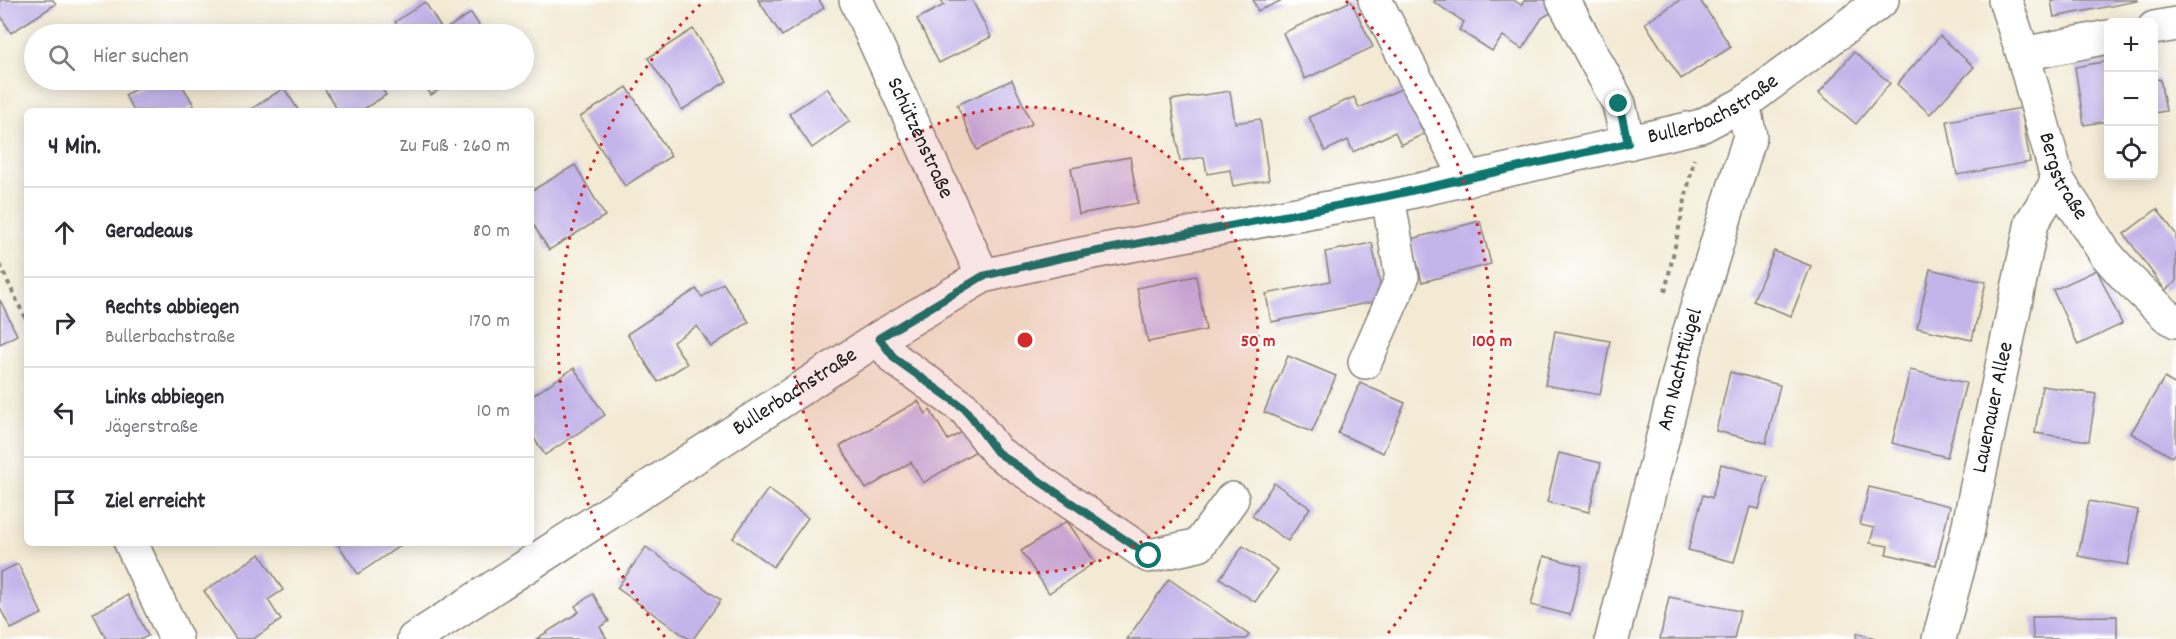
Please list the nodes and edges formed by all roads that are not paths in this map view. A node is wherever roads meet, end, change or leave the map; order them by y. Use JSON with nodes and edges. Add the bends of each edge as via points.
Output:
{"nodes":[{"id":1,"x":856,"y":0,"type":"edge"},
{"id":2,"x":1375,"y":0,"type":"edge"},
{"id":3,"x":1563,"y":0,"type":"edge"},
{"id":4,"x":1882,"y":0,"type":"edge"},
{"id":5,"x":2005,"y":0,"type":"edge"},
{"id":6,"x":2176,"y":24,"type":"edge"},
{"id":7,"x":2158,"y":27,"type":"edge"},
{"id":8,"x":2104,"y":39,"type":"edge"},
{"id":9,"x":2023,"y":54,"type":"junction"},
{"id":10,"x":1743,"y":104,"type":"junction"},
{"id":11,"x":1628,"y":143,"type":"junction"},
{"id":12,"x":1468,"y":180,"type":"junction"},
{"id":13,"x":2058,"y":181,"type":"junction"},
{"id":14,"x":1388,"y":196,"type":"junction"},
{"id":15,"x":983,"y":276,"type":"junction"},
{"id":16,"x":2129,"y":281,"type":"junction"},
{"id":17,"x":2176,"y":321,"type":"edge"},
{"id":18,"x":879,"y":338,"type":"junction"},
{"id":19,"x":2176,"y":346,"type":"edge"},
{"id":20,"x":1365,"y":362,"type":"dead end"},
{"id":21,"x":1232,"y":499,"type":"dead end"},
{"id":22,"x":132,"y":546,"type":"edge"},
{"id":23,"x":176,"y":639,"type":"edge"},
{"id":24,"x":414,"y":639,"type":"edge"},
{"id":25,"x":1612,"y":639,"type":"edge"},
{"id":26,"x":1939,"y":639,"type":"edge"}],
"edges":[{"from":1,"to":15,"type":"street","name":"Schützenstraße"},
{"from":2,"to":12,"type":"street"},
{"from":3,"to":11,"type":"street","via":[[1619,104]]},
{"from":4,"to":10,"type":"street","name":"Bullerbachstraße"},
{"from":5,"to":9,"type":"street","name":"Bergstraße"},
{"from":6,"to":7,"type":"street"},
{"from":8,"to":9,"type":"street"},
{"from":9,"to":13,"type":"street","name":"Bergstraße"},
{"from":10,"to":11,"type":"street","name":"Bullerbachstraße","via":[[1701,126]]},
{"from":10,"to":25,"type":"street","name":"Am Nachtflügel","via":[[1750,136],[1689,334]]},
{"from":11,"to":12,"type":"street","name":"Bullerbachstraße"},
{"from":12,"to":14,"type":"street","name":"Bullerbachstraße"},
{"from":13,"to":16,"type":"street","name":"Bergstraße","via":[[2105,253]]},
{"from":13,"to":26,"type":"street","name":"Lauenauer Allee","via":[[2032,222],[1966,538]]},
{"from":14,"to":15,"type":"street","name":"Bullerbachstraße"},
{"from":14,"to":20,"type":"street","via":[[1402,278]]},
{"from":15,"to":18,"type":"street","name":"Bullerbachstraße"},
{"from":16,"to":17,"type":"street","name":"Bergstraße"},
{"from":16,"to":19,"type":"street","via":[[2153,325]]},
{"from":18,"to":21,"type":"street","via":[[895,359],[965,409],[997,452],[1149,556],[1199,545]]},
{"from":18,"to":24,"type":"street","name":"Bullerbachstraße"},
{"from":22,"to":23,"type":"street"}]}
